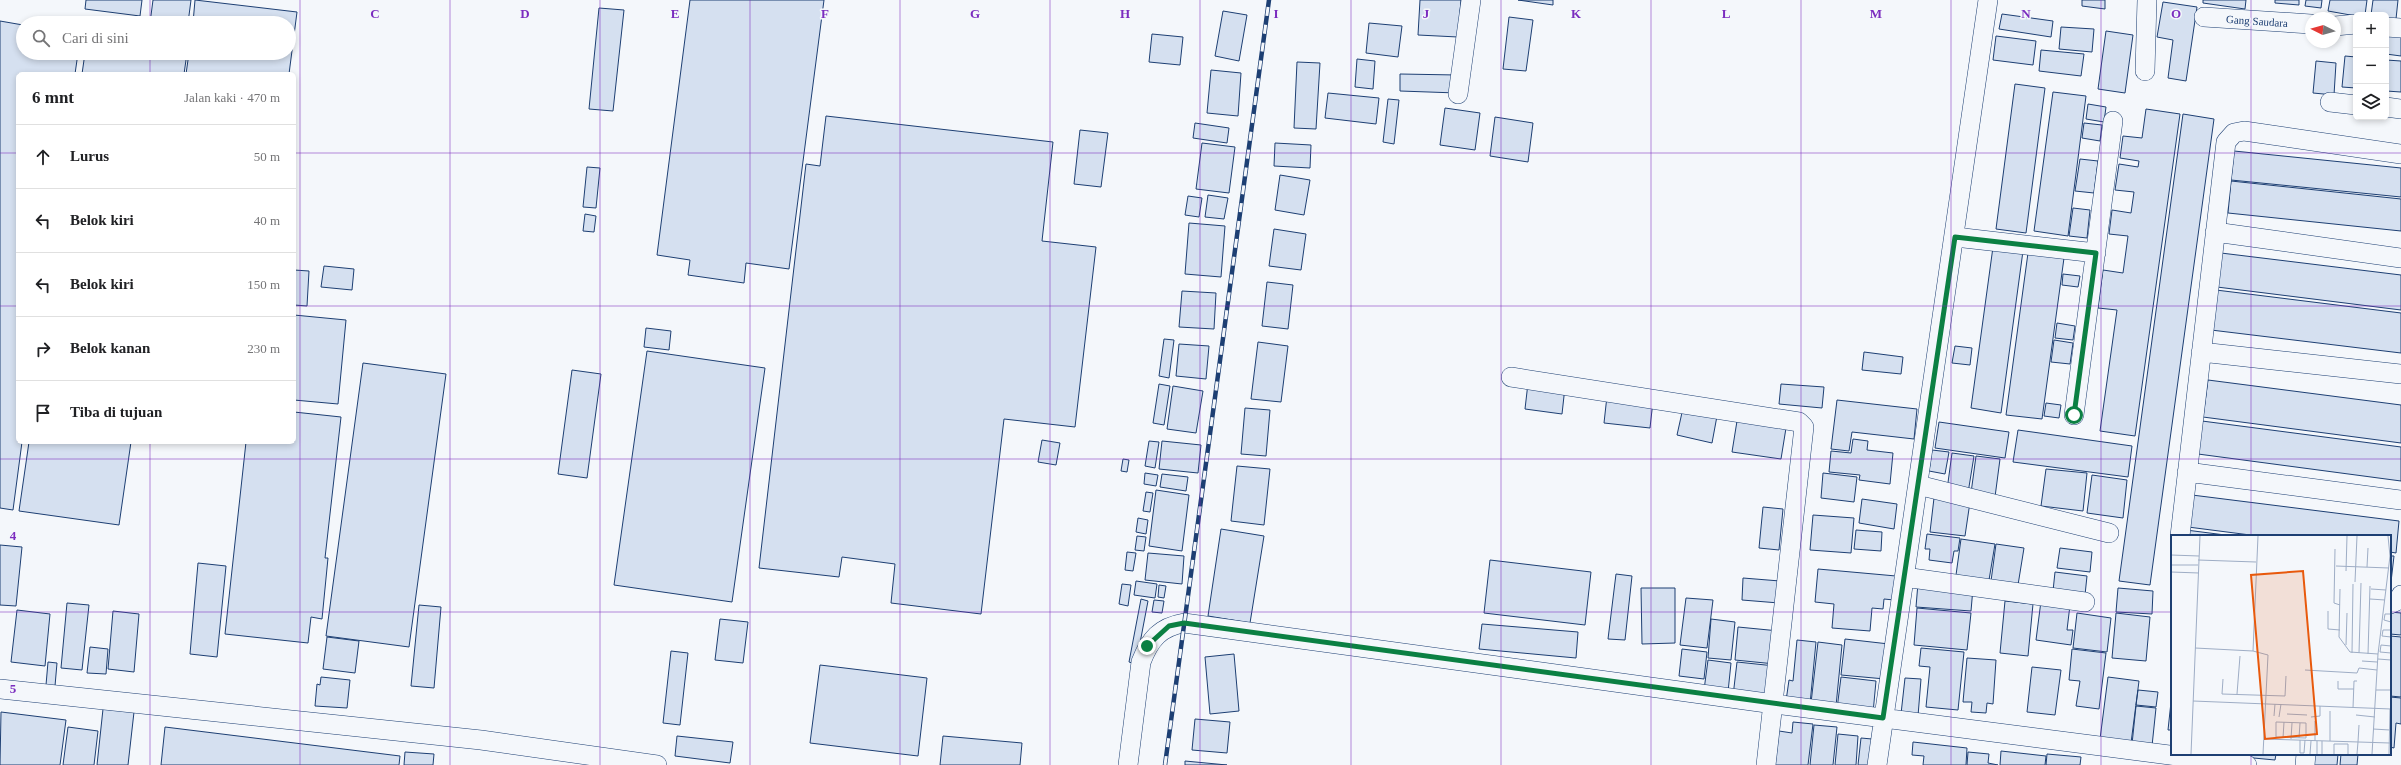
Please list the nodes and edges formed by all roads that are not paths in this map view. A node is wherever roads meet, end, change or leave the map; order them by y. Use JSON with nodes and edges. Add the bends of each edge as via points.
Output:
{"nodes":[{"id":1,"x":1471,"y":0,"type":"edge"},
{"id":2,"x":1988,"y":0,"type":"edge"},
{"id":3,"x":2147,"y":0,"type":"edge"},
{"id":4,"x":2204,"y":17,"type":"dead end"},
{"id":5,"x":2305,"y":24,"type":"edge"},
{"id":6,"x":2353,"y":24,"type":"edge"},
{"id":7,"x":2341,"y":25,"type":"edge"},
{"id":8,"x":2389,"y":27,"type":"edge"},
{"id":9,"x":2401,"y":28,"type":"edge"},
{"id":10,"x":2145,"y":71,"type":"dead end"},
{"id":11,"x":1458,"y":94,"type":"dead end"},
{"id":12,"x":2330,"y":102,"type":"dead end"},
{"id":13,"x":2353,"y":105,"type":"edge"},
{"id":14,"x":2389,"y":107,"type":"edge"},
{"id":15,"x":2401,"y":109,"type":"edge"},
{"id":16,"x":2113,"y":121,"type":"dead end"},
{"id":17,"x":2401,"y":154,"type":"edge"},
{"id":18,"x":2215,"y":232,"type":"junction"},
{"id":19,"x":1955,"y":237,"type":"junction"},
{"id":20,"x":2096,"y":253,"type":"junction"},
{"id":21,"x":2401,"y":258,"type":"edge"},
{"id":22,"x":2201,"y":352,"type":"junction"},
{"id":23,"x":2401,"y":374,"type":"edge"},
{"id":24,"x":1511,"y":377,"type":"dead end"},
{"id":25,"x":2074,"y":415,"type":"dead end"},
{"id":26,"x":2187,"y":472,"type":"junction"},
{"id":27,"x":1918,"y":486,"type":"junction"},
{"id":28,"x":2401,"y":500,"type":"edge"},
{"id":29,"x":2109,"y":533,"type":"dead end"},
{"id":30,"x":2180,"y":535,"type":"edge"},
{"id":31,"x":1904,"y":576,"type":"junction"},
{"id":32,"x":2401,"y":595,"type":"edge"},
{"id":33,"x":2085,"y":602,"type":"dead end"},
{"id":34,"x":2391,"y":604,"type":"edge"},
{"id":35,"x":0,"y":689,"type":"edge"},
{"id":36,"x":1774,"y":704,"type":"junction"},
{"id":37,"x":1883,"y":718,"type":"junction"},
{"id":38,"x":2306,"y":755,"type":"edge"},
{"id":39,"x":2140,"y":758,"type":"edge"},
{"id":40,"x":657,"y":765,"type":"edge"},
{"id":41,"x":1128,"y":765,"type":"edge"},
{"id":42,"x":1766,"y":765,"type":"edge"},
{"id":43,"x":1878,"y":765,"type":"edge"},
{"id":44,"x":2248,"y":765,"type":"edge"},
{"id":45,"x":2305,"y":765,"type":"edge"}],
"edges":[{"from":1,"to":11,"type":"street"},
{"from":2,"to":19,"type":"street"},
{"from":3,"to":10,"type":"street"},
{"from":4,"to":5,"type":"street","name":"Gang Saudara"},
{"from":6,"to":7,"type":"street"},
{"from":8,"to":9,"type":"street"},
{"from":12,"to":13,"type":"street"},
{"from":14,"to":15,"type":"street"},
{"from":16,"to":20,"type":"street"},
{"from":17,"to":18,"type":"street","via":[[2244,131],[2234,133],[2226,142]]},
{"from":18,"to":21,"type":"street"},
{"from":18,"to":22,"type":"street"},
{"from":19,"to":20,"type":"street"},
{"from":19,"to":27,"type":"street"},
{"from":20,"to":25,"type":"street"},
{"from":22,"to":23,"type":"street"},
{"from":22,"to":26,"type":"street"},
{"from":24,"to":36,"type":"street","via":[[1799,422],[1804,427]]},
{"from":26,"to":28,"type":"street"},
{"from":26,"to":30,"type":"street"},
{"from":27,"to":29,"type":"street"},
{"from":27,"to":31,"type":"street"},
{"from":31,"to":33,"type":"street"},
{"from":31,"to":37,"type":"street"},
{"from":32,"to":34,"type":"street","via":[[2399,600]]},
{"from":35,"to":40,"type":"street","via":[[481,740]]},
{"from":36,"to":37,"type":"street"},
{"from":36,"to":41,"type":"street","via":[[1184,623],[1169,626],[1147,646],[1141,662]]},
{"from":36,"to":42,"type":"street"},
{"from":37,"to":39,"type":"street"},
{"from":37,"to":43,"type":"street"},
{"from":38,"to":45,"type":"street"},
{"from":39,"to":44,"type":"street"}]}
